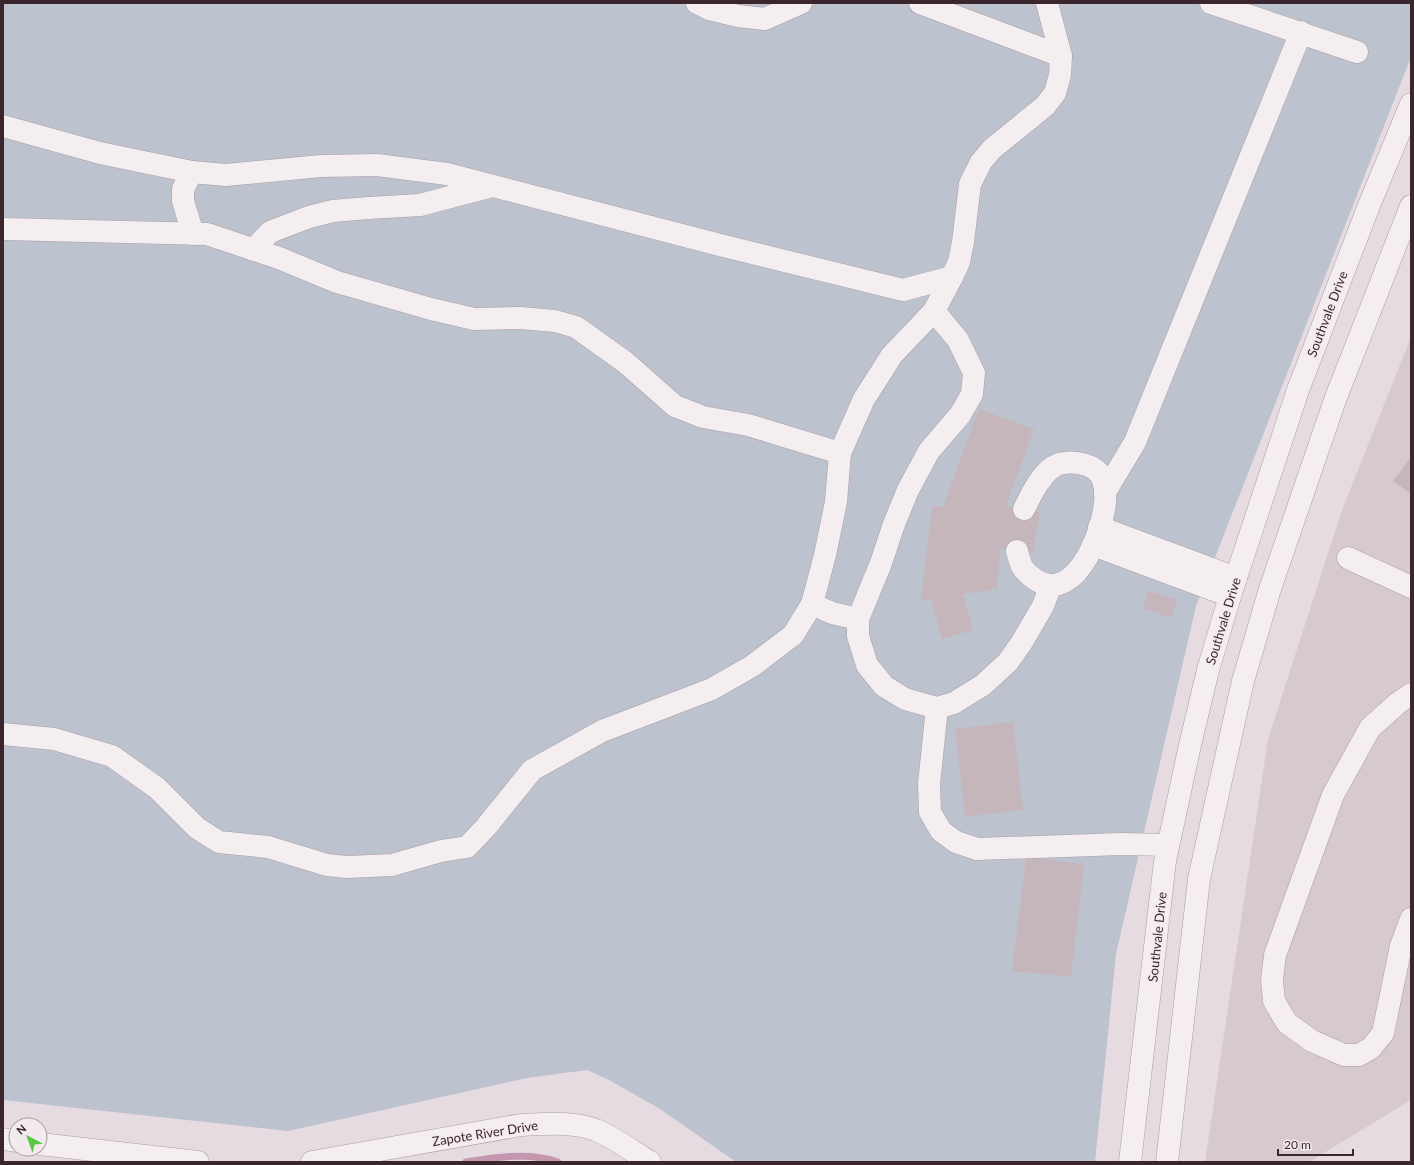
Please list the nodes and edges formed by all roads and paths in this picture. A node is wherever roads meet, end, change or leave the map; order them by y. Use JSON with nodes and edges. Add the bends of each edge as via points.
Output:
{"nodes":[{"id":1,"x":697,"y":3,"type":"edge"},
{"id":2,"x":801,"y":3,"type":"edge"},
{"id":3,"x":920,"y":3,"type":"edge"},
{"id":4,"x":1047,"y":3,"type":"edge"},
{"id":5,"x":1211,"y":3,"type":"edge"},
{"id":6,"x":1301,"y":32,"type":"junction"},
{"id":7,"x":1357,"y":52,"type":"dead end"},
{"id":8,"x":1061,"y":56,"type":"junction"},
{"id":9,"x":1411,"y":104,"type":"edge"},
{"id":10,"x":3,"y":126,"type":"edge"},
{"id":11,"x":192,"y":172,"type":"junction"},
{"id":12,"x":493,"y":186,"type":"junction"},
{"id":13,"x":1411,"y":206,"type":"edge"},
{"id":14,"x":3,"y":229,"type":"edge"},
{"id":15,"x":193,"y":234,"type":"junction"},
{"id":16,"x":253,"y":250,"type":"junction"},
{"id":17,"x":952,"y":277,"type":"junction"},
{"id":18,"x":934,"y":312,"type":"junction"},
{"id":19,"x":840,"y":453,"type":"junction"},
{"id":20,"x":1105,"y":492,"type":"junction"},
{"id":21,"x":1024,"y":509,"type":"tunnel mouth"},
{"id":22,"x":1096,"y":536,"type":"junction"},
{"id":23,"x":1017,"y":550,"type":"tunnel mouth"},
{"id":24,"x":1348,"y":558,"type":"dead end"},
{"id":25,"x":1051,"y":585,"type":"junction"},
{"id":26,"x":1233,"y":587,"type":"junction"},
{"id":27,"x":1411,"y":587,"type":"edge"},
{"id":28,"x":812,"y":604,"type":"junction"},
{"id":29,"x":858,"y":619,"type":"junction"},
{"id":30,"x":1411,"y":694,"type":"edge"},
{"id":31,"x":937,"y":708,"type":"junction"},
{"id":32,"x":3,"y":734,"type":"edge"},
{"id":33,"x":1168,"y":845,"type":"junction"},
{"id":34,"x":1411,"y":919,"type":"edge"},
{"id":35,"x":48,"y":1145,"type":"edge"},
{"id":36,"x":198,"y":1162,"type":"edge"},
{"id":37,"x":312,"y":1162,"type":"edge"},
{"id":38,"x":650,"y":1162,"type":"edge"},
{"id":39,"x":1130,"y":1162,"type":"edge"},
{"id":40,"x":1167,"y":1162,"type":"edge"}],
"edges":[{"from":1,"to":2,"type":"street","via":[[709,9],[738,16],[766,19]]},
{"from":3,"to":8,"type":"street"},
{"from":4,"to":8,"type":"street"},
{"from":5,"to":6,"type":"street"},
{"from":6,"to":7,"type":"street"},
{"from":6,"to":20,"type":"street","via":[[1135,442]]},
{"from":8,"to":17,"type":"street","via":[[1060,75],[1055,93],[1045,106],[992,149],[981,162],[970,184],[963,242],[959,262]]},
{"from":9,"to":26,"type":"street","name":"Southvale Drive","via":[[1298,390]]},
{"from":10,"to":11,"type":"street","via":[[100,153]]},
{"from":11,"to":12,"type":"street","via":[[226,175],[321,166],[377,165],[447,174]]},
{"from":11,"to":15,"type":"street","via":[[183,189],[183,201]]},
{"from":12,"to":16,"type":"street","via":[[420,205],[333,211],[309,217],[270,232]]},
{"from":12,"to":17,"type":"street","via":[[903,290]]},
{"from":13,"to":40,"type":"street","via":[[1335,400],[1270,588],[1243,681],[1199,879]]},
{"from":14,"to":15,"type":"street"},
{"from":15,"to":16,"type":"street","via":[[207,234]]},
{"from":16,"to":19,"type":"street","via":[[280,258],[337,282],[431,309],[474,319],[520,318],[555,321],[576,327],[625,362],[674,406],[703,417],[748,425]]},
{"from":17,"to":18,"type":"street"},
{"from":18,"to":19,"type":"street","via":[[892,355],[864,399]]},
{"from":18,"to":29,"type":"street","via":[[958,340],[974,373],[972,394],[960,415],[929,451],[908,490]]},
{"from":19,"to":28,"type":"street","via":[[836,502]]},
{"from":20,"to":21,"type":"street","via":[[1104,482],[1099,473],[1086,465],[1069,462],[1054,466],[1043,477]]},
{"from":20,"to":22,"type":"street","via":[[1104,508]]},
{"from":22,"to":25,"type":"street","via":[[1077,573],[1064,582]]},
{"from":22,"to":26,"type":"street"},
{"from":23,"to":25,"type":"street","via":[[1021,566],[1028,574],[1039,582]]},
{"from":24,"to":27,"type":"street"},
{"from":25,"to":31,"type":"street","via":[[1043,606],[1008,662],[983,685],[954,704]]},
{"from":26,"to":33,"type":"street","name":"Southvale Drive","via":[[1208,670]]},
{"from":28,"to":29,"type":"street","via":[[832,613]]},
{"from":28,"to":32,"type":"street","via":[[793,635],[752,666],[712,689],[602,730],[532,770],[468,847],[441,851],[392,865],[327,865],[268,847],[219,842],[197,828],[157,788],[112,756],[54,739]]},
{"from":29,"to":31,"type":"street","via":[[858,636],[867,665],[884,686],[905,699]]},
{"from":30,"to":34,"type":"street","via":[[1370,728],[1333,796],[1275,955],[1272,980],[1274,1001],[1287,1023],[1312,1041],[1344,1055],[1359,1055],[1371,1048],[1383,1033],[1401,946]]},
{"from":31,"to":33,"type":"street","via":[[929,784],[930,812],[941,831],[956,842],[977,848]]},
{"from":33,"to":39,"type":"street","name":"Southvale Drive"},
{"from":35,"to":36,"type":"street"},
{"from":37,"to":38,"type":"street","name":"Zapote River Drive","via":[[521,1125],[549,1123],[595,1130]]}]}
